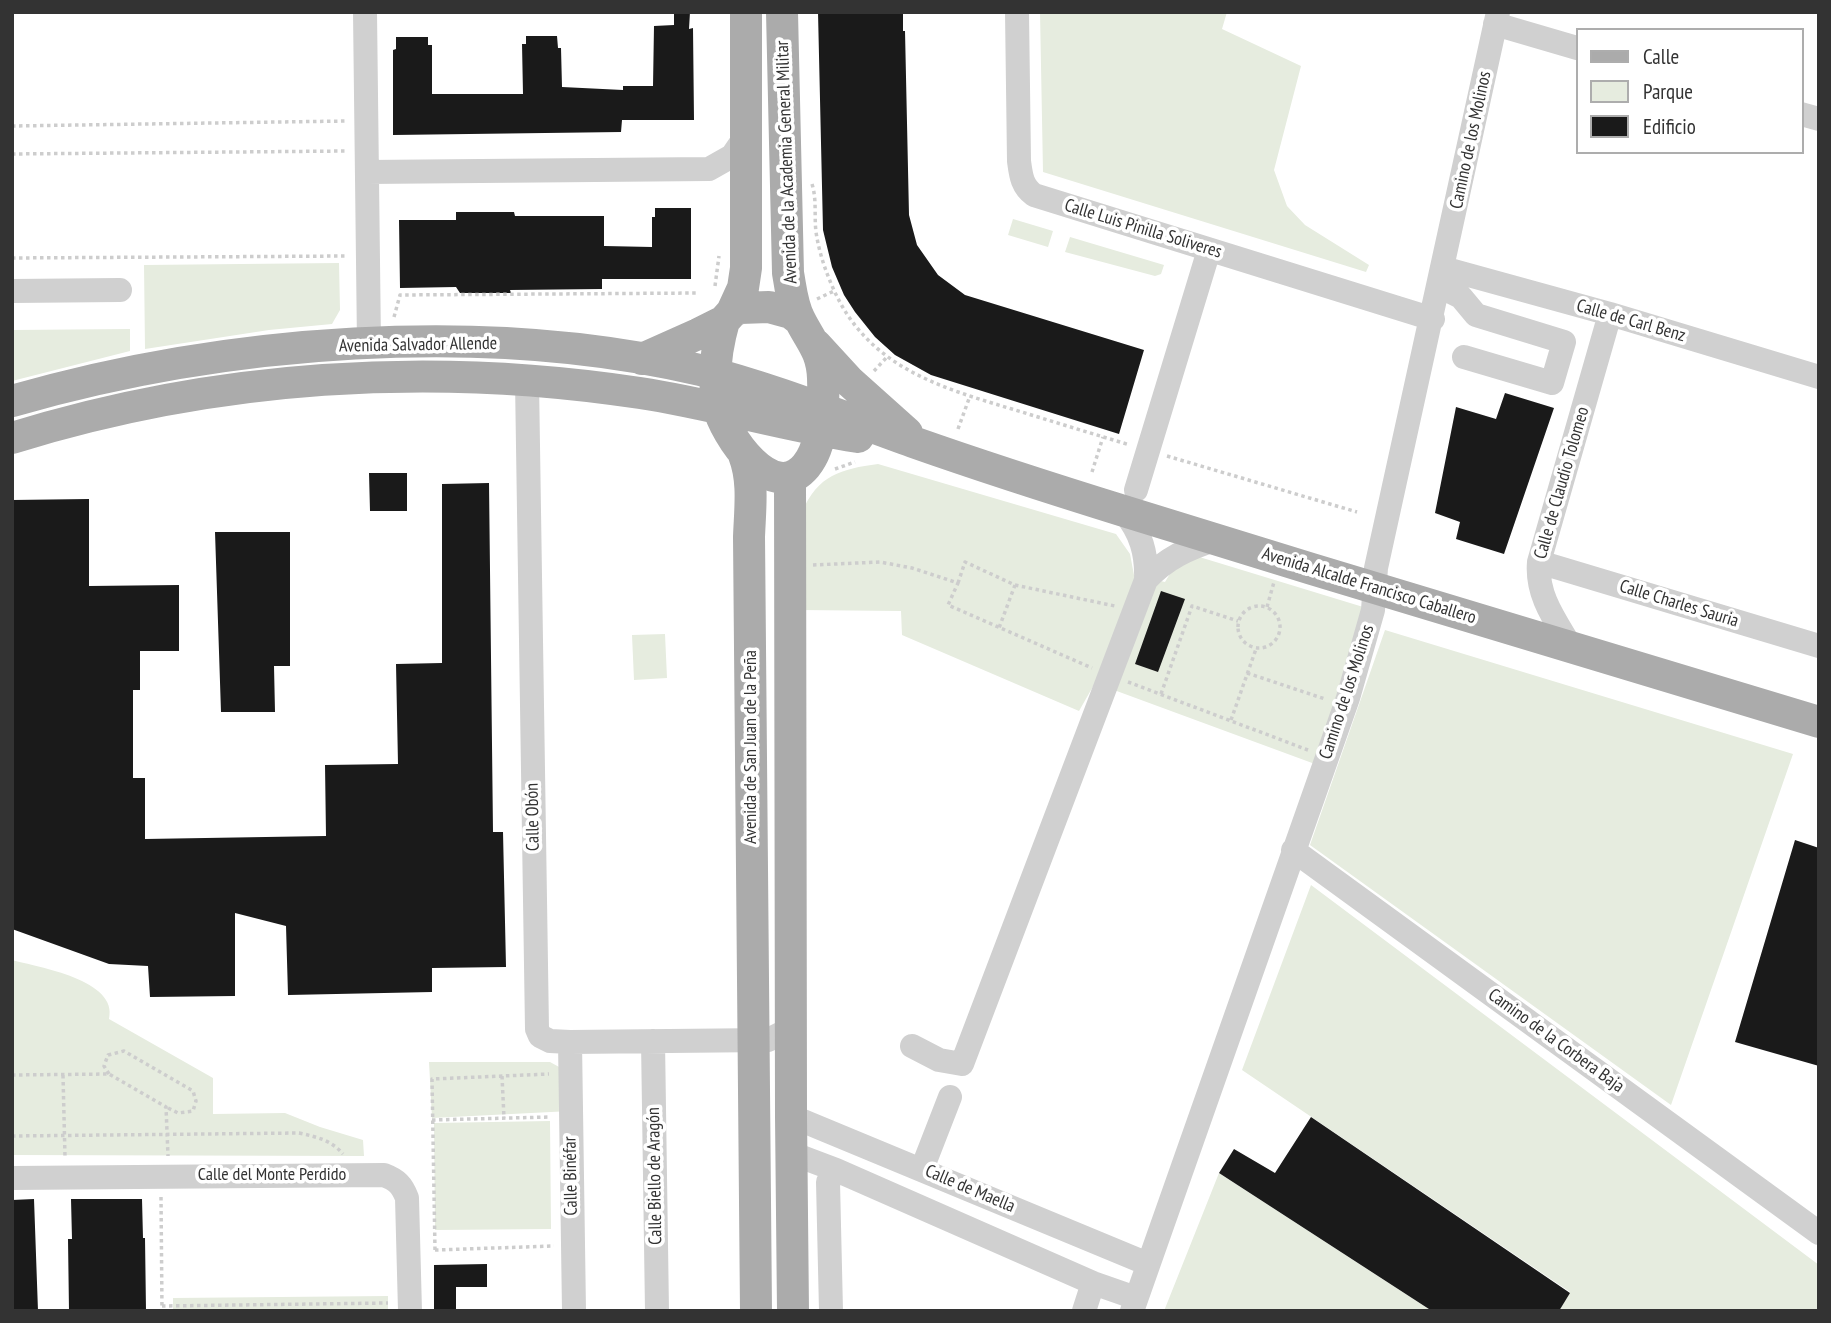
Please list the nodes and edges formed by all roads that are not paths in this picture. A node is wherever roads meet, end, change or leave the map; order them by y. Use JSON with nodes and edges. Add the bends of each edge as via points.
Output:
{"nodes":[{"id":1,"x":365,"y":12,"type":"edge"},
{"id":2,"x":746,"y":12,"type":"edge"},
{"id":3,"x":782,"y":12,"type":"edge"},
{"id":4,"x":1017,"y":12,"type":"edge"},
{"id":5,"x":1497,"y":18,"type":"edge"},
{"id":6,"x":1576,"y":48,"type":"edge"},
{"id":7,"x":745,"y":137,"type":"junction"},
{"id":8,"x":356,"y":154,"type":"junction"},
{"id":9,"x":709,"y":169,"type":"junction"},
{"id":10,"x":746,"y":197,"type":"junction"},
{"id":11,"x":1209,"y":250,"type":"junction"},
{"id":12,"x":1441,"y":277,"type":"junction"},
{"id":13,"x":120,"y":290,"type":"dead end"},
{"id":14,"x":12,"y":291,"type":"edge"},
{"id":15,"x":1610,"y":314,"type":"junction"},
{"id":16,"x":728,"y":316,"type":"junction"},
{"id":17,"x":1433,"y":319,"type":"junction"},
{"id":18,"x":812,"y":320,"type":"junction"},
{"id":19,"x":369,"y":344,"type":"junction"},
{"id":20,"x":1464,"y":357,"type":"dead end"},
{"id":21,"x":642,"y":359,"type":"junction"},
{"id":22,"x":715,"y":374,"type":"junction"},
{"id":23,"x":1819,"y":377,"type":"edge"},
{"id":24,"x":527,"y":381,"type":"junction"},
{"id":25,"x":12,"y":401,"type":"edge"},
{"id":26,"x":718,"y":407,"type":"junction"},
{"id":27,"x":821,"y":420,"type":"junction"},
{"id":28,"x":12,"y":438,"type":"edge"},
{"id":29,"x":922,"y":445,"type":"junction"},
{"id":30,"x":744,"y":455,"type":"junction"},
{"id":31,"x":797,"y":473,"type":"junction"},
{"id":32,"x":1130,"y":501,"type":"junction"},
{"id":33,"x":1217,"y":539,"type":"junction"},
{"id":34,"x":1539,"y":562,"type":"junction"},
{"id":35,"x":1146,"y":580,"type":"junction"},
{"id":36,"x":1375,"y":587,"type":"junction"},
{"id":37,"x":1819,"y":646,"type":"edge"},
{"id":38,"x":1571,"y":647,"type":"junction"},
{"id":39,"x":1819,"y":722,"type":"edge"},
{"id":40,"x":1293,"y":850,"type":"junction"},
{"id":41,"x":790,"y":1024,"type":"junction"},
{"id":42,"x":754,"y":1040,"type":"junction"},
{"id":43,"x":653,"y":1041,"type":"junction"},
{"id":44,"x":570,"y":1042,"type":"junction"},
{"id":45,"x":912,"y":1046,"type":"dead end"},
{"id":46,"x":950,"y":1097,"type":"dead end"},
{"id":47,"x":790,"y":1116,"type":"junction"},
{"id":48,"x":791,"y":1153,"type":"junction"},
{"id":49,"x":922,"y":1169,"type":"junction"},
{"id":50,"x":836,"y":1170,"type":"junction"},
{"id":51,"x":12,"y":1178,"type":"edge"},
{"id":52,"x":1819,"y":1233,"type":"edge"},
{"id":53,"x":1148,"y":1264,"type":"junction"},
{"id":54,"x":1093,"y":1283,"type":"junction"},
{"id":55,"x":1134,"y":1304,"type":"edge"},
{"id":56,"x":410,"y":1307,"type":"edge"},
{"id":57,"x":574,"y":1311,"type":"edge"},
{"id":58,"x":657,"y":1311,"type":"edge"},
{"id":59,"x":756,"y":1311,"type":"edge"},
{"id":60,"x":793,"y":1311,"type":"edge"},
{"id":61,"x":831,"y":1311,"type":"edge"},
{"id":62,"x":1084,"y":1311,"type":"edge"}],
"edges":[{"from":1,"to":8,"type":"street","via":[[352,125]]},
{"from":2,"to":7,"type":"main road"},
{"from":3,"to":18,"type":"main road","name":"Avenida de la Academia General Militar","via":[[787,258],[792,297]]},
{"from":4,"to":11,"type":"street","name":"Calle Luis Pinilla Soliveres","via":[[1020,161],[1027,190]]},
{"from":5,"to":6,"type":"street"},
{"from":5,"to":12,"type":"street","name":"Camino de los Molinos"},
{"from":7,"to":9,"type":"street","via":[[732,156]]},
{"from":7,"to":10,"type":"main road"},
{"from":8,"to":9,"type":"street"},
{"from":8,"to":19,"type":"street"},
{"from":9,"to":10,"type":"street"},
{"from":10,"to":16,"type":"main road","via":[[743,288]]},
{"from":11,"to":17,"type":"street","name":"Calle Luis Pinilla Soliveres"},
{"from":11,"to":32,"type":"street"},
{"from":12,"to":15,"type":"street","name":"Calle de Carl Benz"},
{"from":12,"to":17,"type":"street","name":"Camino de los Molinos"},
{"from":12,"to":20,"type":"street","via":[[1476,315],[1564,342],[1552,383]]},
{"from":13,"to":14,"type":"street"},
{"from":15,"to":23,"type":"street","name":"Calle de Carl Benz"},
{"from":15,"to":34,"type":"street","name":"Calle de Claudio Tolomeo"},
{"from":16,"to":18,"type":"main road","via":[[750,306]]},
{"from":16,"to":21,"type":"main road"},
{"from":16,"to":22,"type":"main road","name":"Avenida de San Juan de la Peña","via":[[717,346]]},
{"from":17,"to":36,"type":"street","name":"Camino de los Molinos"},
{"from":18,"to":27,"type":"main road","name":"Avenida de la Academia General Militar","via":[[821,365]]},
{"from":18,"to":29,"type":"main road","name":"Avenida Alcalde Francisco Caballero","via":[[850,382]]},
{"from":19,"to":21,"type":"main road","name":"Avenida Salvador Allende","via":[[504,344]]},
{"from":19,"to":25,"type":"main road","name":"Avenida Salvador Allende","via":[[195,361]]},
{"from":21,"to":22,"type":"main road","name":"Avenida Salvador Allende"},
{"from":22,"to":26,"type":"main road","name":"Avenida de San Juan de la Peña"},
{"from":22,"to":27,"type":"main road","name":"Avenida Salvador Allende"},
{"from":24,"to":26,"type":"main road","name":"Avenida Salvador Allende","via":[[637,392]]},
{"from":24,"to":28,"type":"main road","name":"Avenida Salvador Allende","via":[[405,377],[286,381],[156,400]]},
{"from":24,"to":44,"type":"street","name":"Calle Obón","via":[[537,1029],[544,1040]]},
{"from":26,"to":27,"type":"main road","name":"Avenida Alcalde Francisco Caballero"},
{"from":26,"to":30,"type":"main road","name":"Avenida de San Juan de la Peña"},
{"from":27,"to":29,"type":"main road","name":"Avenida Alcalde Francisco Caballero"},
{"from":27,"to":31,"type":"main road","via":[[812,456]]},
{"from":29,"to":31,"type":"main road","name":"Avenida Alcalde Francisco Caballero","via":[[834,457]]},
{"from":29,"to":32,"type":"main road","name":"Avenida Alcalde Francisco Caballero"},
{"from":30,"to":31,"type":"main road","name":"Avenida de San Juan de la Peña","via":[[777,476]]},
{"from":30,"to":42,"type":"main road","name":"Avenida de San Juan de la Peña","via":[[751,488]]},
{"from":31,"to":41,"type":"main road","via":[[790,566]]},
{"from":32,"to":33,"type":"main road","name":"Avenida Alcalde Francisco Caballero"},
{"from":32,"to":35,"type":"street","via":[[1147,565]]},
{"from":33,"to":35,"type":"street","via":[[1169,560]]},
{"from":33,"to":36,"type":"main road","name":"Avenida Alcalde Francisco Caballero"},
{"from":34,"to":37,"type":"street","name":"Calle Charles Sauria"},
{"from":34,"to":38,"type":"street","name":"Calle de Claudio Tolomeo","via":[[1542,594]]},
{"from":35,"to":45,"type":"street","via":[[962,1064],[939,1060]]},
{"from":36,"to":38,"type":"main road","name":"Avenida Alcalde Francisco Caballero"},
{"from":36,"to":40,"type":"street","name":"Camino de los Molinos","via":[[1373,610],[1345,706]]},
{"from":38,"to":39,"type":"main road","name":"Avenida Alcalde Francisco Caballero"},
{"from":40,"to":52,"type":"street","name":"Camino de la Corbera Baja"},
{"from":40,"to":53,"type":"street","name":"Camino de los Molinos"},
{"from":41,"to":42,"type":"street","via":[[777,1037]]},
{"from":41,"to":47,"type":"main road"},
{"from":42,"to":43,"type":"street","name":"Calle Obón"},
{"from":42,"to":59,"type":"main road","name":"Avenida de San Juan de la Peña"},
{"from":43,"to":44,"type":"street","name":"Calle Obón"},
{"from":43,"to":58,"type":"street","name":"Calle Biello de Aragón"},
{"from":44,"to":57,"type":"street","name":"Calle Binéfar"},
{"from":46,"to":49,"type":"street"},
{"from":47,"to":48,"type":"main road"},
{"from":47,"to":49,"type":"street","name":"Calle de Maella"},
{"from":48,"to":50,"type":"street"},
{"from":48,"to":60,"type":"main road"},
{"from":49,"to":53,"type":"street","name":"Calle de Maella"},
{"from":50,"to":54,"type":"street"},
{"from":50,"to":61,"type":"street","via":[[828,1182]]},
{"from":51,"to":56,"type":"street","name":"Calle del Monte Perdido","via":[[384,1175],[403,1187],[408,1208]]},
{"from":53,"to":55,"type":"street","name":"Camino de los Molinos"},
{"from":54,"to":55,"type":"street"},
{"from":54,"to":62,"type":"street"}]}
